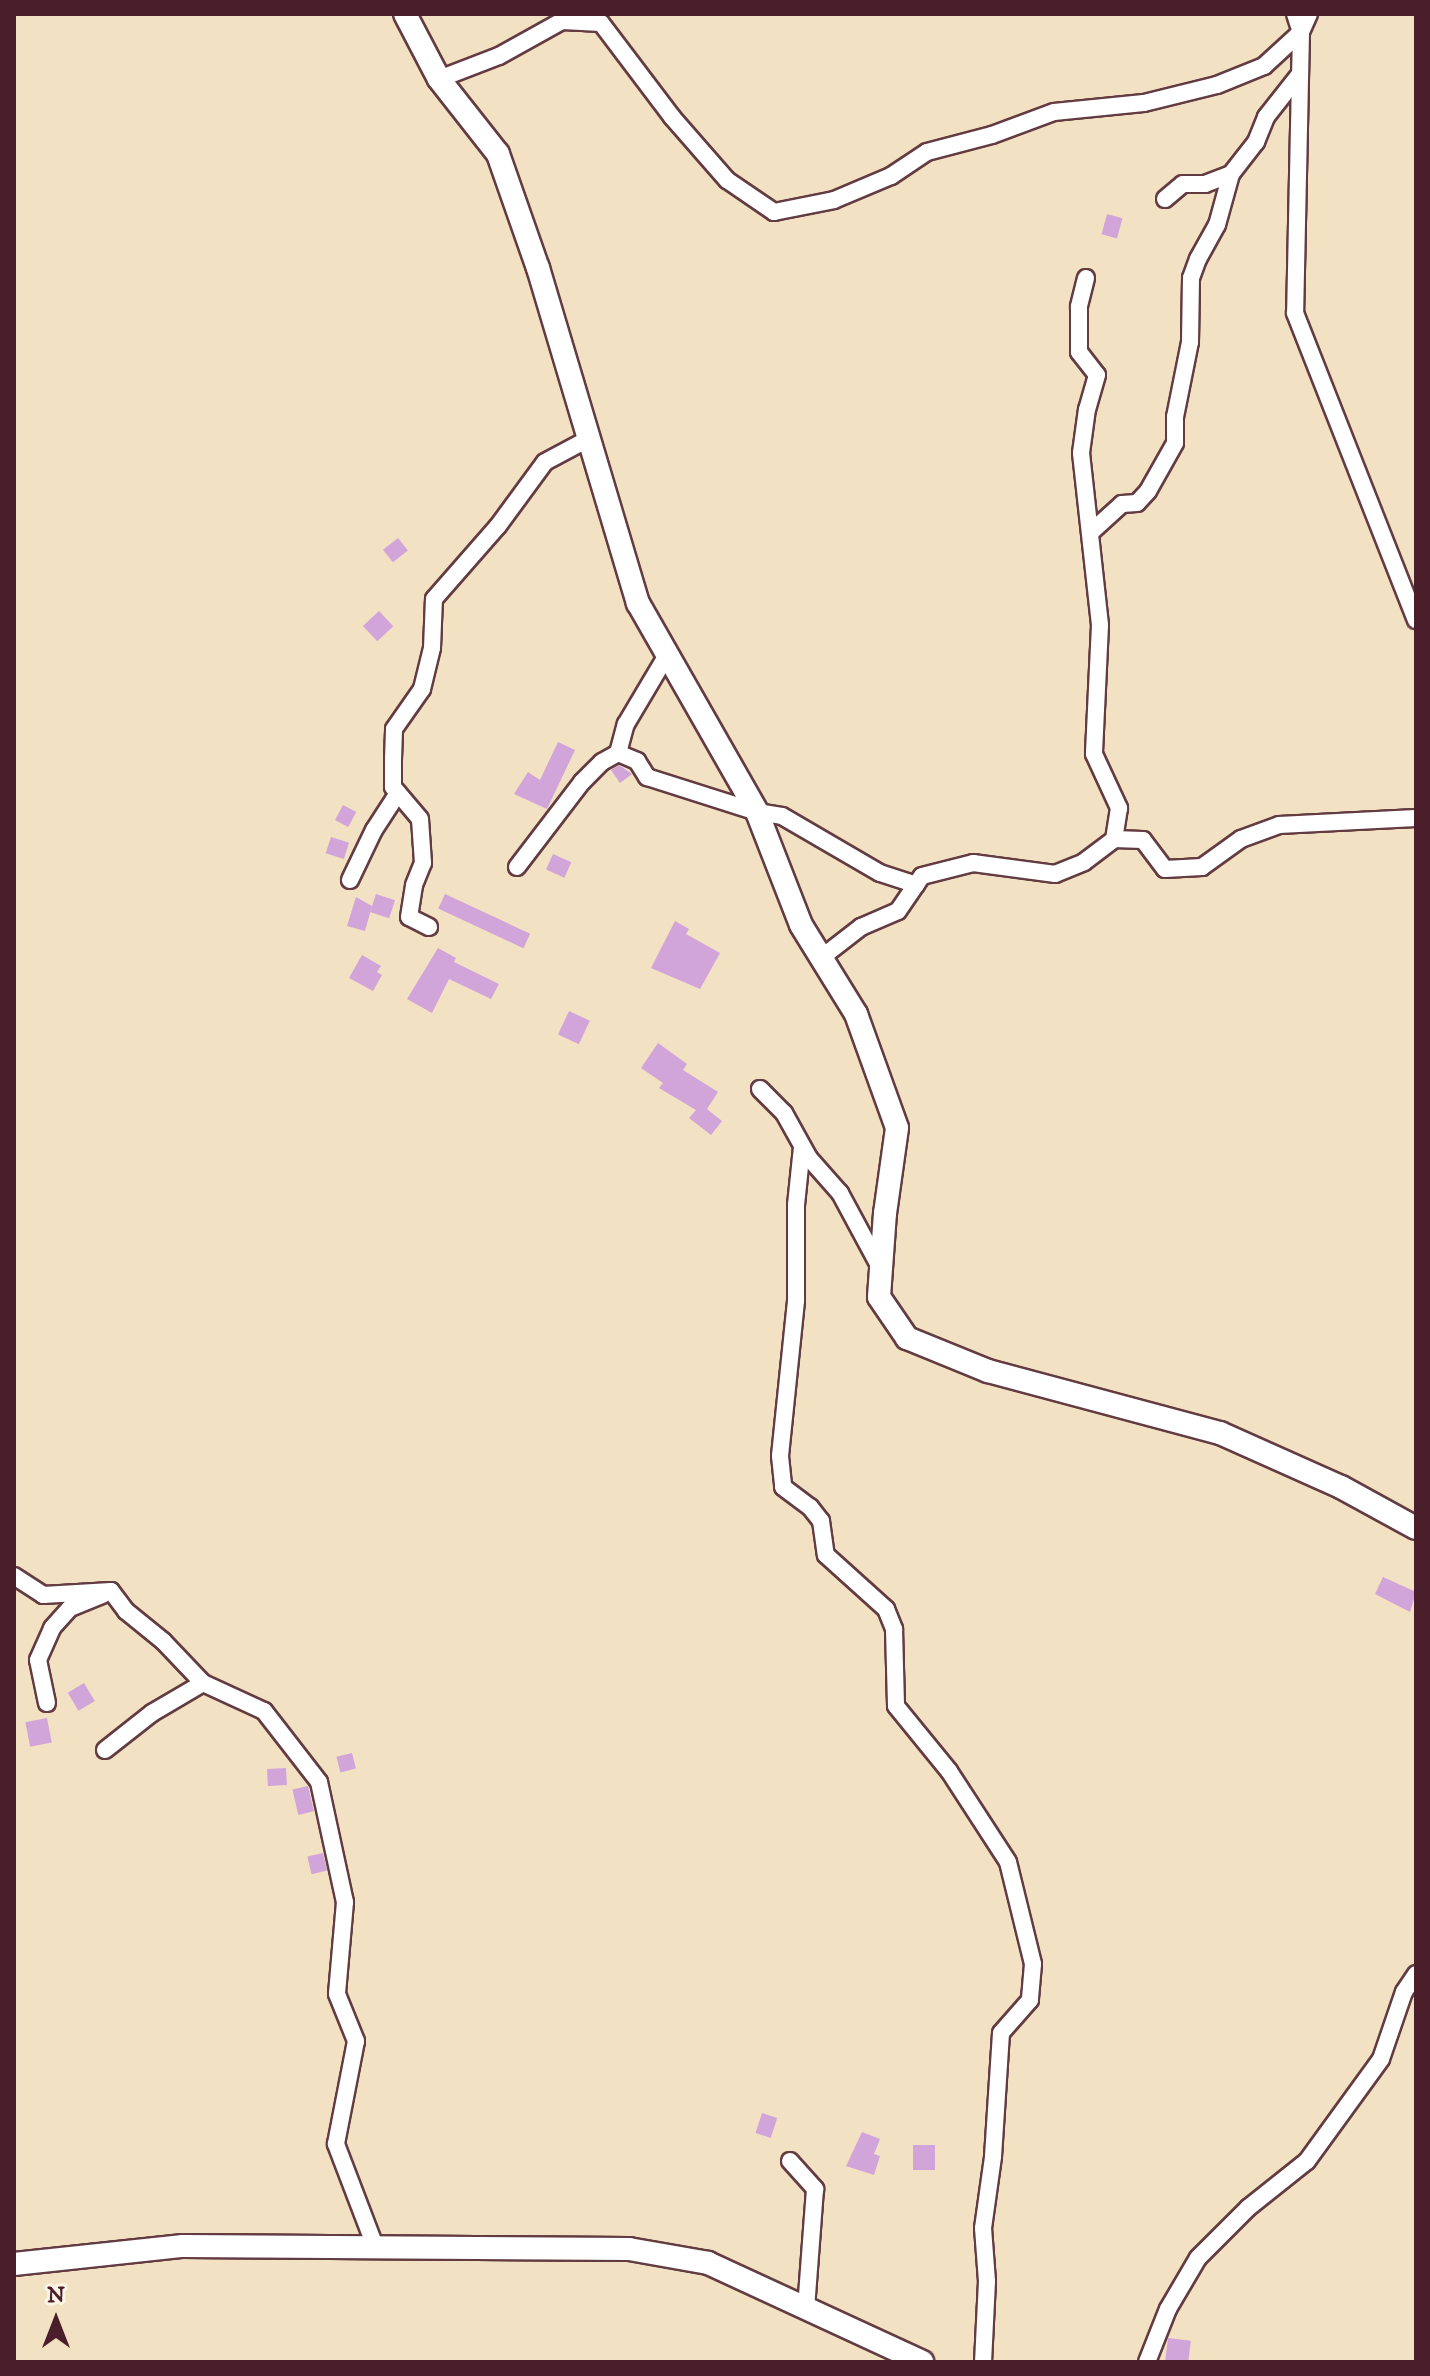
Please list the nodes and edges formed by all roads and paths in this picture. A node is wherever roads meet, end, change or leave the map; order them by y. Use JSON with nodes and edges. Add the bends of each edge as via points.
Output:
{"nodes":[{"id":1,"x":405,"y":14,"type":"edge"},
{"id":2,"x":1295,"y":14,"type":"edge"},
{"id":3,"x":1309,"y":14,"type":"edge"},
{"id":4,"x":1301,"y":32,"type":"junction"},
{"id":5,"x":1300,"y":74,"type":"junction"},
{"id":6,"x":439,"y":79,"type":"junction"},
{"id":7,"x":1231,"y":174,"type":"junction"},
{"id":8,"x":1165,"y":199,"type":"dead end"},
{"id":9,"x":1086,"y":278,"type":"dead end"},
{"id":10,"x":590,"y":438,"type":"junction"},
{"id":11,"x":1090,"y":533,"type":"junction"},
{"id":12,"x":1416,"y":620,"type":"edge"},
{"id":13,"x":667,"y":655,"type":"junction"},
{"id":14,"x":618,"y":753,"type":"junction"},
{"id":15,"x":398,"y":793,"type":"junction"},
{"id":16,"x":757,"y":812,"type":"junction"},
{"id":17,"x":1416,"y":818,"type":"edge"},
{"id":18,"x":1114,"y":839,"type":"junction"},
{"id":19,"x":517,"y":867,"type":"dead end"},
{"id":20,"x":350,"y":880,"type":"dead end"},
{"id":21,"x":916,"y":885,"type":"junction"},
{"id":22,"x":429,"y":927,"type":"dead end"},
{"id":23,"x":821,"y":958,"type":"junction"},
{"id":24,"x":760,"y":1089,"type":"dead end"},
{"id":25,"x":802,"y":1147,"type":"junction"},
{"id":26,"x":881,"y":1269,"type":"junction"},
{"id":27,"x":1416,"y":1528,"type":"edge"},
{"id":28,"x":14,"y":1576,"type":"edge"},
{"id":29,"x":111,"y":1591,"type":"junction"},
{"id":30,"x":203,"y":1683,"type":"junction"},
{"id":31,"x":47,"y":1703,"type":"dead end"},
{"id":32,"x":105,"y":1750,"type":"dead end"},
{"id":33,"x":1416,"y":1974,"type":"edge"},
{"id":34,"x":790,"y":2161,"type":"dead end"},
{"id":35,"x":376,"y":2249,"type":"junction"},
{"id":36,"x":14,"y":2264,"type":"edge"},
{"id":37,"x":806,"y":2308,"type":"junction"},
{"id":38,"x":922,"y":2362,"type":"edge"},
{"id":39,"x":983,"y":2362,"type":"edge"},
{"id":40,"x":1147,"y":2362,"type":"edge"}],
"edges":[{"from":1,"to":6,"type":"street"},
{"from":2,"to":4,"type":"street"},
{"from":3,"to":4,"type":"street"},
{"from":4,"to":5,"type":"street"},
{"from":4,"to":6,"type":"street","via":[[1264,66],[1217,85],[1144,103],[1054,112],[927,152],[891,176],[834,200],[774,212],[727,180],[601,23],[562,21],[499,56]]},
{"from":5,"to":7,"type":"street"},
{"from":5,"to":12,"type":"street","via":[[1295,313]]},
{"from":6,"to":10,"type":"street","via":[[498,154]]},
{"from":7,"to":8,"type":"street","via":[[1205,184],[1183,184]]},
{"from":7,"to":11,"type":"street","via":[[1217,225],[1191,278],[1190,342],[1175,443],[1137,503],[1122,504]]},
{"from":9,"to":11,"type":"street","via":[[1079,307],[1079,352],[1097,375],[1081,453]]},
{"from":10,"to":13,"type":"street","via":[[638,603]]},
{"from":10,"to":15,"type":"street","via":[[545,462],[434,599],[432,648],[422,689],[394,729],[393,787]]},
{"from":11,"to":18,"type":"street","via":[[1100,625],[1094,754],[1119,808]]},
{"from":13,"to":14,"type":"street","via":[[626,724]]},
{"from":13,"to":16,"type":"street"},
{"from":14,"to":16,"type":"street","via":[[637,761],[647,777]]},
{"from":14,"to":19,"type":"street","via":[[582,782]]},
{"from":15,"to":20,"type":"street"},
{"from":15,"to":22,"type":"street","via":[[420,819],[423,863],[409,917]]},
{"from":16,"to":21,"type":"street","via":[[797,822],[880,873]]},
{"from":16,"to":23,"type":"street","via":[[801,925]]},
{"from":17,"to":18,"type":"street","via":[[1279,825],[1241,839],[1202,867],[1165,869],[1143,840]]},
{"from":18,"to":21,"type":"street","via":[[1084,862],[1055,874],[973,863],[922,876]]},
{"from":21,"to":23,"type":"street","via":[[898,911],[861,927]]},
{"from":23,"to":26,"type":"street","via":[[856,1014],[897,1128]]},
{"from":24,"to":25,"type":"street","via":[[784,1113]]},
{"from":25,"to":26,"type":"street","via":[[840,1193]]},
{"from":25,"to":39,"type":"street","via":[[796,1301],[780,1456],[783,1487],[821,1521],[826,1555],[886,1609],[894,1629],[896,1706],[949,1771],[1008,1862],[1033,1964],[1030,2000],[1001,2033],[983,2228]]},
{"from":26,"to":27,"type":"street","via":[[879,1297],[907,1338],[988,1371],[1220,1433],[1341,1487]]},
{"from":28,"to":29,"type":"street","via":[[43,1595]]},
{"from":29,"to":30,"type":"street"},
{"from":29,"to":31,"type":"street","via":[[70,1608],[52,1628],[38,1660]]},
{"from":30,"to":32,"type":"street","via":[[152,1713]]},
{"from":30,"to":35,"type":"street","via":[[264,1711],[319,1782],[345,1902],[337,1994],[356,2041],[336,2144]]},
{"from":33,"to":40,"type":"street","via":[[1404,1992],[1381,2059],[1307,2161],[1248,2208],[1198,2258],[1168,2309]]},
{"from":34,"to":37,"type":"street","via":[[815,2189]]},
{"from":35,"to":36,"type":"street","via":[[183,2246]]},
{"from":35,"to":37,"type":"street","via":[[629,2249],[708,2263]]},
{"from":37,"to":38,"type":"street"}]}
